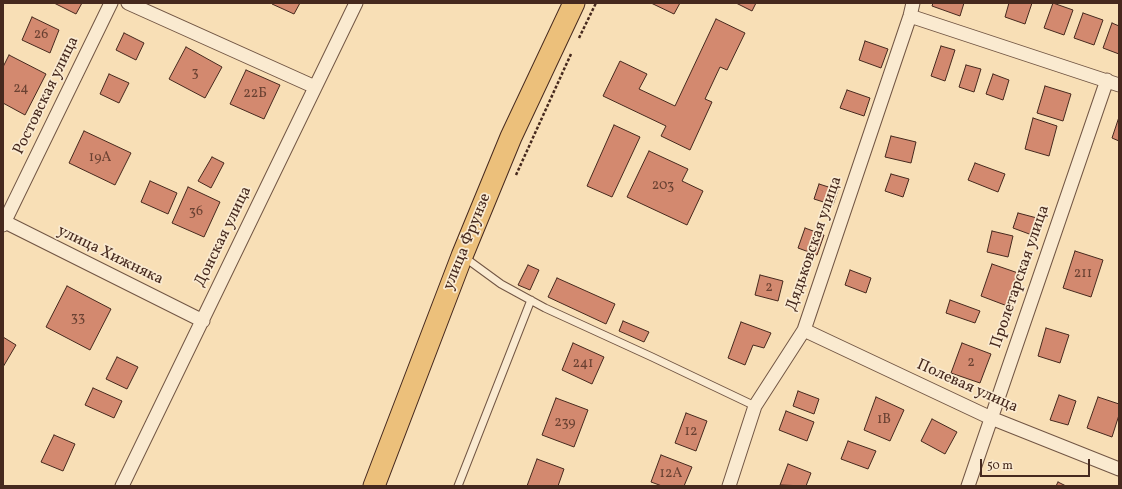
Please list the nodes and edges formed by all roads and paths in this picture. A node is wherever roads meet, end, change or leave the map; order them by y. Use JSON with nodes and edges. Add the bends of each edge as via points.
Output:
{"nodes":[{"id":1,"x":110,"y":3,"type":"edge"},
{"id":2,"x":128,"y":3,"type":"edge"},
{"id":3,"x":356,"y":3,"type":"edge"},
{"id":4,"x":574,"y":3,"type":"edge"},
{"id":5,"x":913,"y":3,"type":"edge"},
{"id":6,"x":910,"y":16,"type":"junction"},
{"id":7,"x":1113,"y":82,"type":"edge"},
{"id":8,"x":315,"y":87,"type":"junction"},
{"id":9,"x":3,"y":222,"type":"edge"},
{"id":10,"x":462,"y":256,"type":"junction"},
{"id":11,"x":530,"y":300,"type":"junction"},
{"id":12,"x":203,"y":321,"type":"junction"},
{"id":13,"x":804,"y":330,"type":"junction"},
{"id":14,"x":755,"y":406,"type":"junction"},
{"id":15,"x":991,"y":418,"type":"junction"},
{"id":16,"x":1119,"y":469,"type":"edge"},
{"id":17,"x":122,"y":486,"type":"edge"},
{"id":18,"x":374,"y":486,"type":"edge"},
{"id":19,"x":458,"y":486,"type":"edge"},
{"id":20,"x":729,"y":486,"type":"edge"},
{"id":21,"x":968,"y":486,"type":"edge"}],
"edges":[{"from":1,"to":9,"type":"street","name":"Ростовская улица"},
{"from":2,"to":8,"type":"street"},
{"from":3,"to":8,"type":"street","name":"Донская улица"},
{"from":4,"to":10,"type":"main road","name":"улица Фрунзе","via":[[511,137]]},
{"from":5,"to":6,"type":"street","name":"Дядьковская улица"},
{"from":6,"to":7,"type":"street"},
{"from":6,"to":13,"type":"street","name":"Дядьковская улица"},
{"from":7,"to":15,"type":"street","name":"Пролетарская улица"},
{"from":8,"to":12,"type":"street","name":"Донская улица"},
{"from":9,"to":12,"type":"street","name":"улица Хижняка"},
{"from":10,"to":11,"type":"lane","via":[[501,284]]},
{"from":10,"to":18,"type":"main road","name":"улица Фрунзе"},
{"from":11,"to":14,"type":"lane"},
{"from":11,"to":19,"type":"lane"},
{"from":12,"to":17,"type":"street","name":"Донская улица"},
{"from":13,"to":14,"type":"street","name":"Дядьковская улица"},
{"from":13,"to":15,"type":"street","name":"Полевая улица"},
{"from":14,"to":20,"type":"street","name":"Дядьковская улица"},
{"from":15,"to":16,"type":"street","name":"Полевая улица"},
{"from":15,"to":21,"type":"street","name":"Пролетарская улица"}]}
